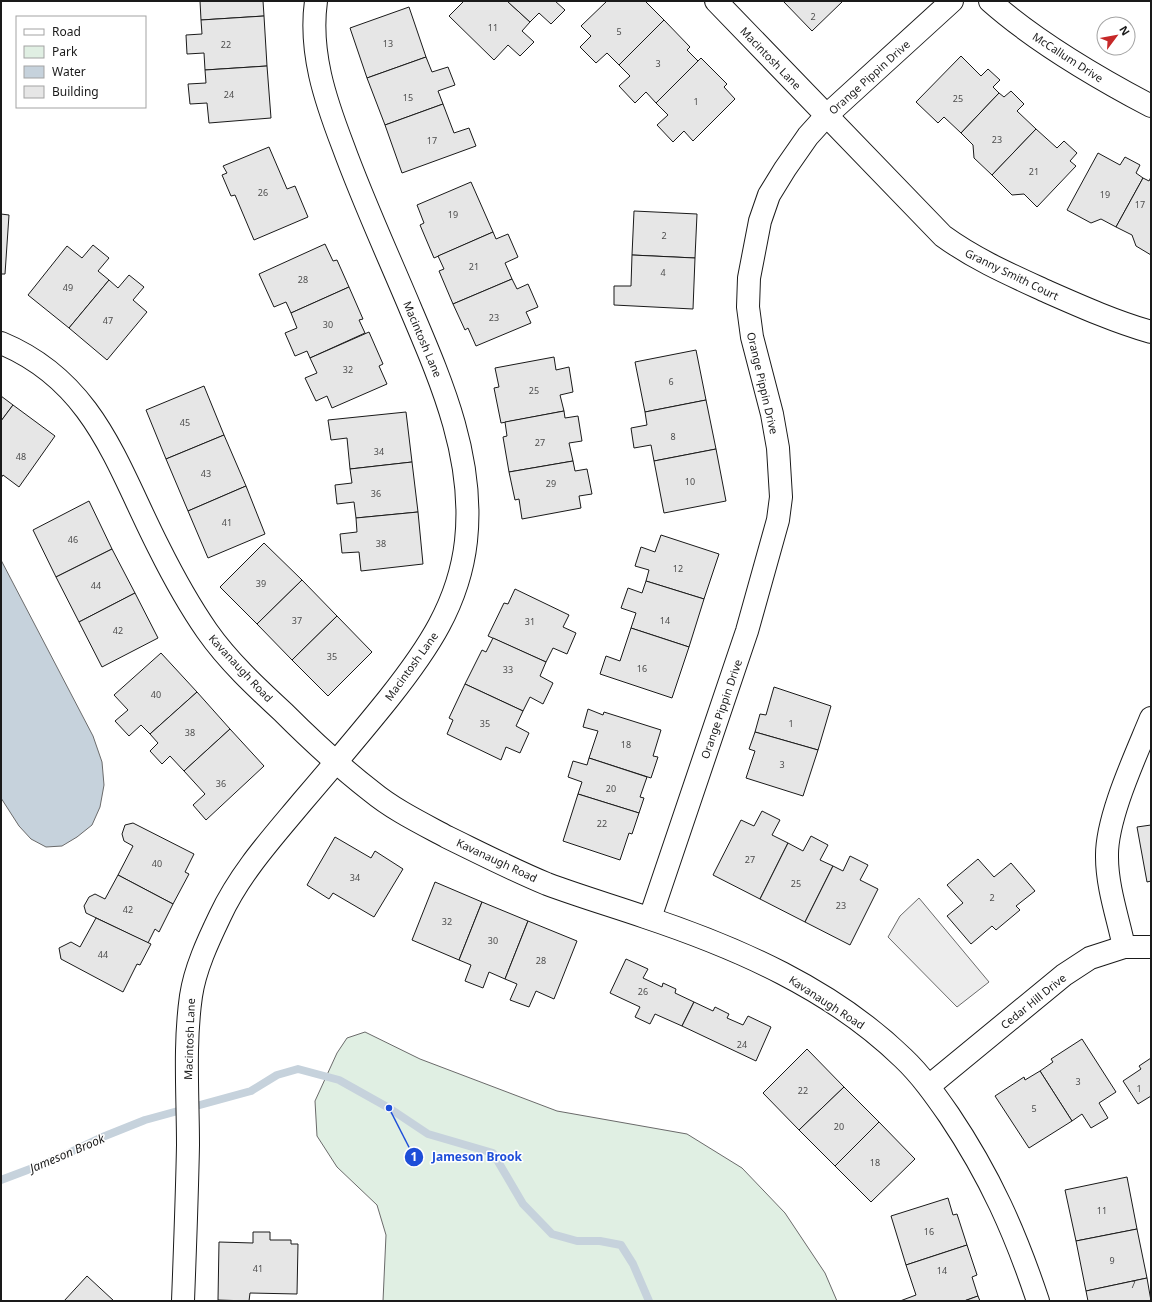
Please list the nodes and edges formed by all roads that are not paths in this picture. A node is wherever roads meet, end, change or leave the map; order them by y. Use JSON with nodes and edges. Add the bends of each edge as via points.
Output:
{"nodes":[{"id":1,"x":316,"y":1,"type":"edge"},
{"id":2,"x":716,"y":1,"type":"edge"},
{"id":3,"x":952,"y":1,"type":"edge"},
{"id":4,"x":996,"y":3,"type":"edge"},
{"id":5,"x":1151,"y":106,"type":"edge"},
{"id":6,"x":827,"y":115,"type":"junction"},
{"id":7,"x":1151,"y":332,"type":"edge"},
{"id":8,"x":1,"y":343,"type":"edge"},
{"id":9,"x":1151,"y":718,"type":"edge"},
{"id":10,"x":336,"y":763,"type":"junction"},
{"id":11,"x":650,"y":918,"type":"junction"},
{"id":12,"x":1124,"y":947,"type":"junction"},
{"id":13,"x":1151,"y":947,"type":"edge"},
{"id":14,"x":929,"y":1086,"type":"junction"},
{"id":15,"x":183,"y":1301,"type":"edge"},
{"id":16,"x":1038,"y":1301,"type":"edge"}],
"edges":[{"from":1,"to":10,"type":"street","name":"Macintosh Lane","via":[[315,48],[321,81],[354,175],[440,378],[460,446],[468,522],[461,574],[441,624],[409,672]]},
{"from":2,"to":6,"type":"street","name":"Macintosh Lane"},
{"from":3,"to":6,"type":"street","name":"Orange Pippin Drive"},
{"from":4,"to":5,"type":"street","name":"McCallum Drive","via":[[1033,34],[1117,88]]},
{"from":6,"to":7,"type":"street","name":"Granny Smith Court","via":[[938,230],[968,254],[1088,310]]},
{"from":6,"to":11,"type":"street","name":"Orange Pippin Drive","via":[[808,136],[785,169],[769,196],[758,228],[749,278],[748,306],[752,337],[778,448],[781,497],[778,520],[747,631]]},
{"from":8,"to":10,"type":"street","name":"Kavanaugh Road","via":[[53,375],[85,407],[100,428],[159,548],[208,632],[253,683]]},
{"from":9,"to":12,"type":"street","via":[[1116,809],[1109,838],[1109,878]]},
{"from":10,"to":11,"type":"street","name":"Kavanaugh Road","via":[[412,819],[498,863],[550,885]]},
{"from":10,"to":15,"type":"street","name":"Macintosh Lane","via":[[246,869],[221,913],[191,993],[188,1023],[188,1146]]},
{"from":11,"to":14,"type":"street","name":"Kavanaugh Road","via":[[711,940],[810,988],[880,1038]]},
{"from":12,"to":13,"type":"street","name":"Cedar Hill Drive"},
{"from":12,"to":14,"type":"street","name":"Cedar Hill Drive","via":[[1090,958],[1064,975]]},
{"from":14,"to":16,"type":"street","name":"Kavanaugh Road","via":[[989,1178],[1022,1252]]}]}
